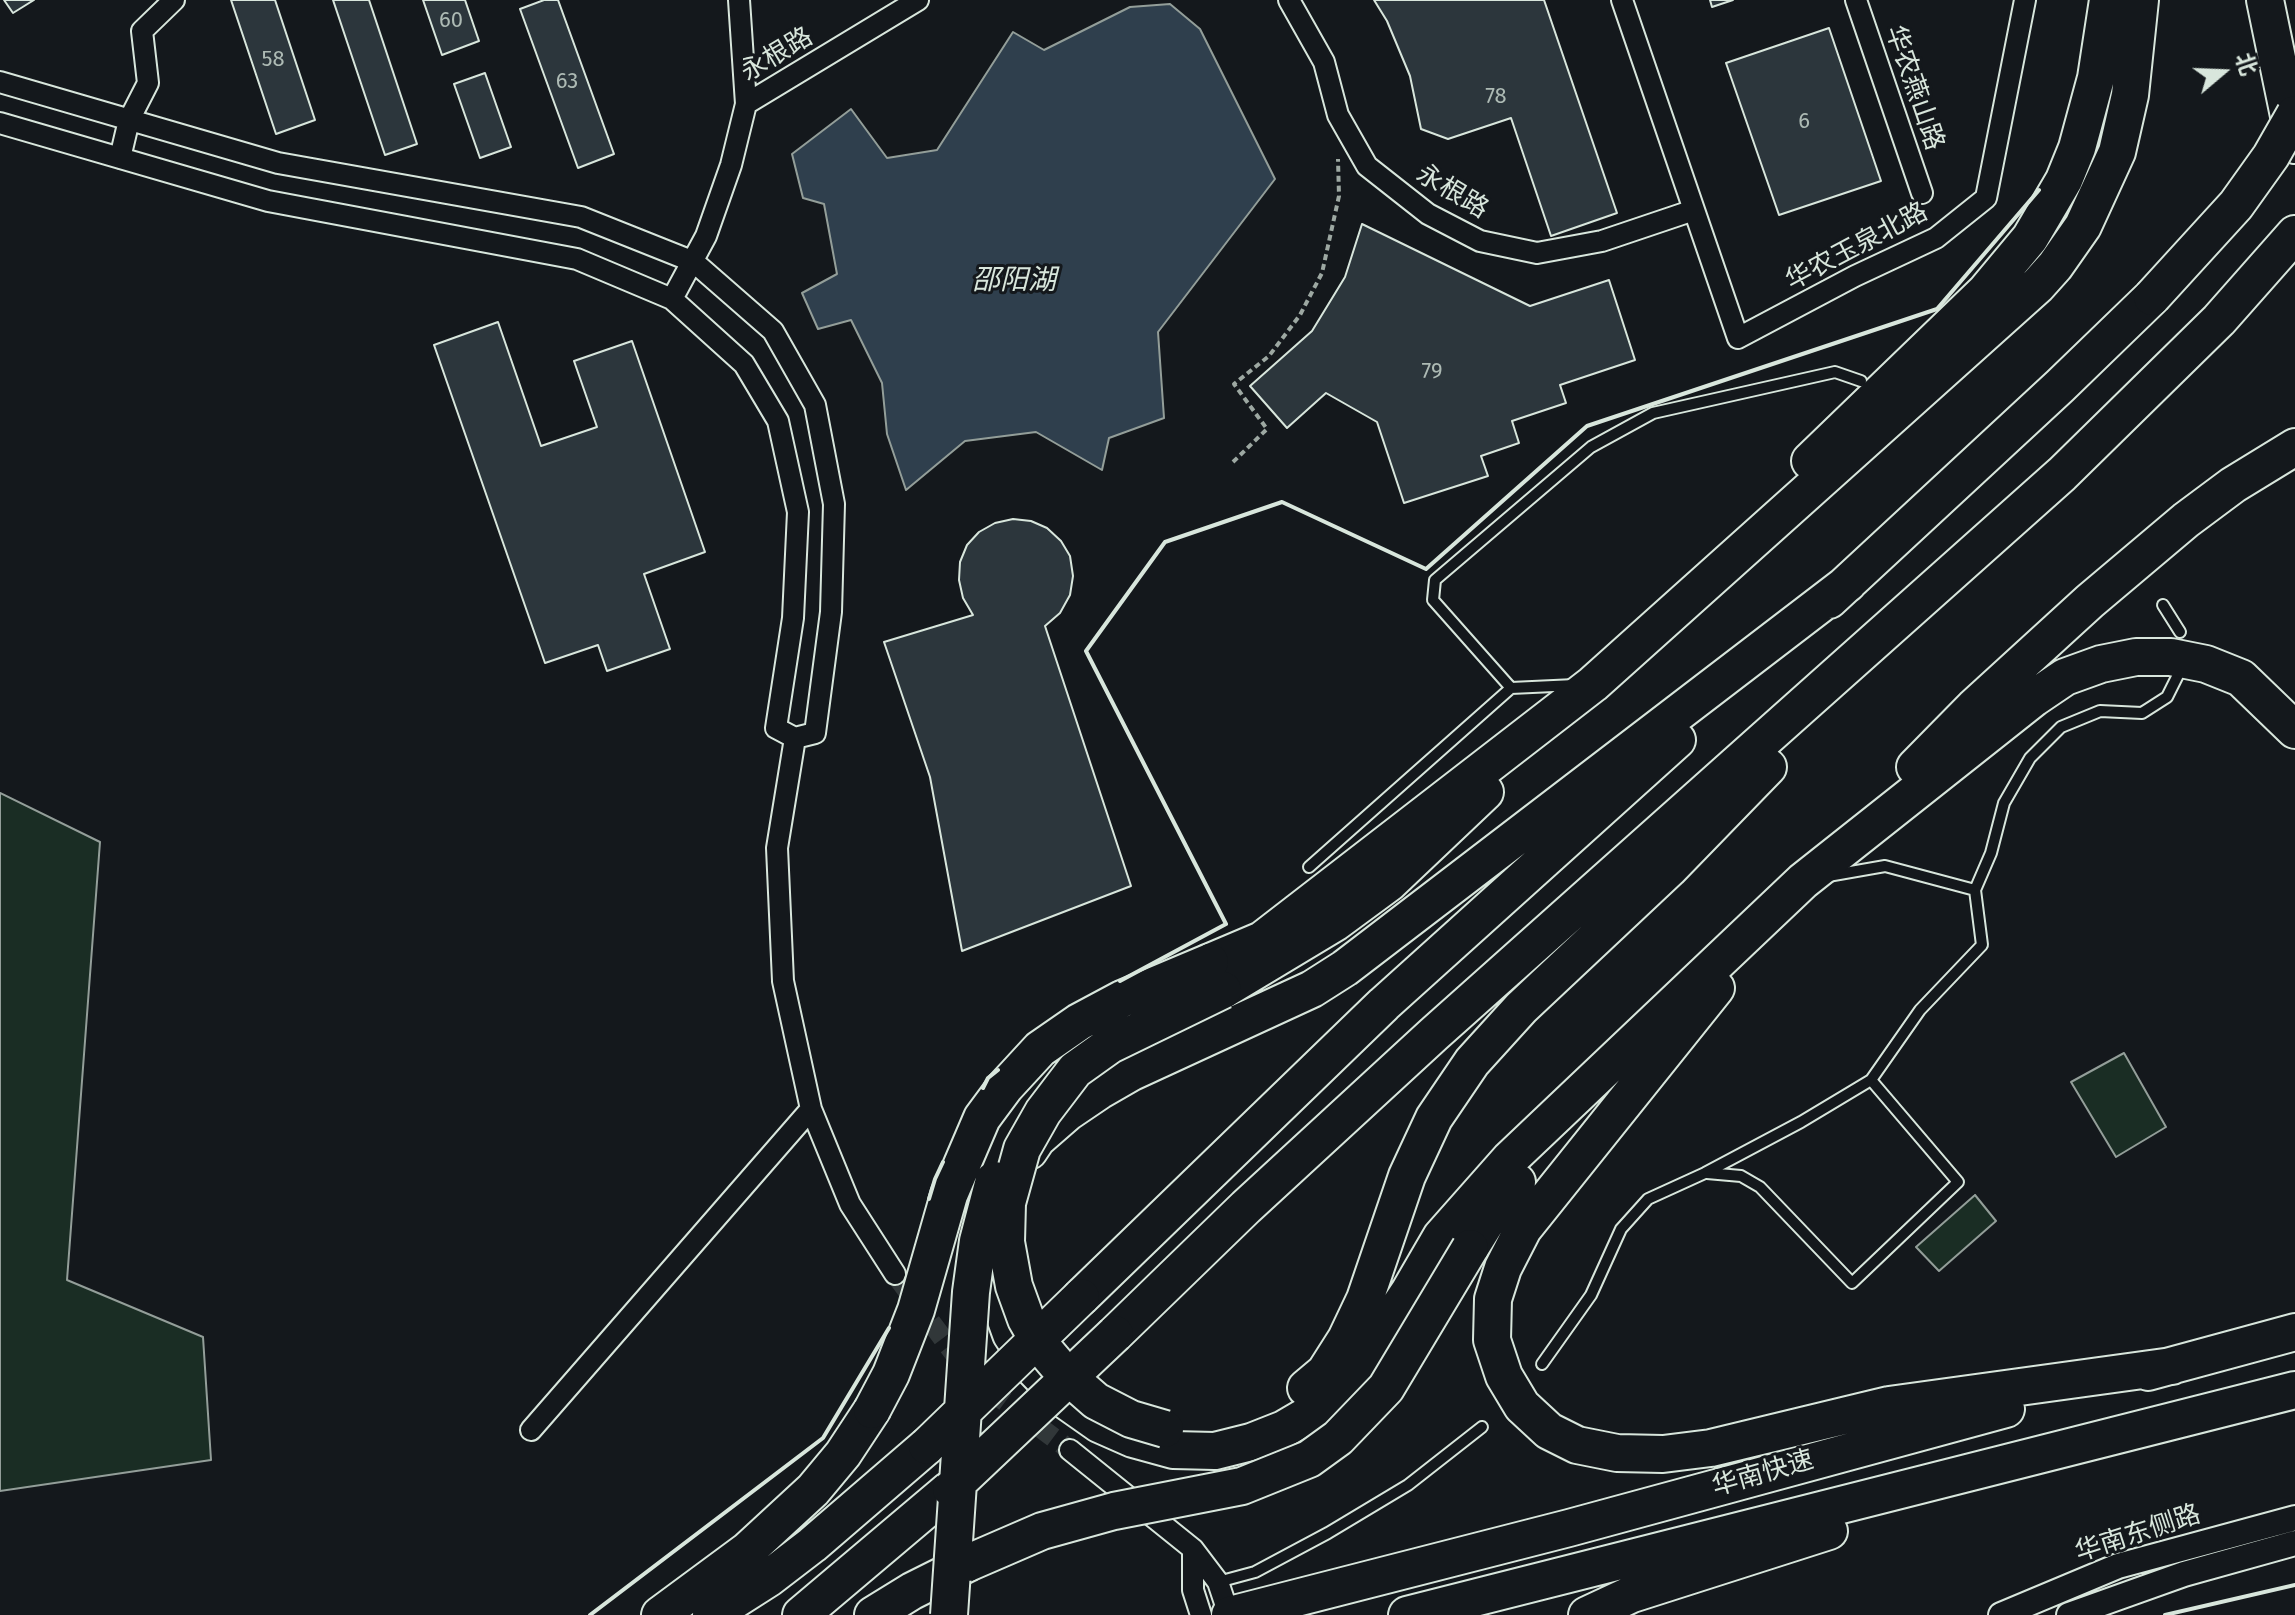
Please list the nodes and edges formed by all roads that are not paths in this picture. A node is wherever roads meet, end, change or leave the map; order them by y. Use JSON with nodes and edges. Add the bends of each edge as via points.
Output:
{"nodes":[{"id":1,"x":174,"y":0,"type":"edge"},
{"id":2,"x":739,"y":0,"type":"edge"},
{"id":3,"x":918,"y":0,"type":"edge"},
{"id":4,"x":1289,"y":0,"type":"edge"},
{"id":5,"x":1622,"y":0,"type":"edge"},
{"id":6,"x":1856,"y":0,"type":"edge"},
{"id":7,"x":2025,"y":0,"type":"edge"},
{"id":8,"x":2108,"y":0,"type":"edge"},
{"id":9,"x":2140,"y":0,"type":"edge"},
{"id":10,"x":2265,"y":0,"type":"edge"},
{"id":11,"x":3,"y":83,"type":"edge"},
{"id":12,"x":746,"y":104,"type":"junction"},
{"id":13,"x":2295,"y":114,"type":"edge"},
{"id":14,"x":129,"y":120,"type":"junction"},
{"id":15,"x":0,"y":123,"type":"edge"},
{"id":16,"x":2295,"y":145,"type":"edge"},
{"id":17,"x":120,"y":158,"type":"junction"},
{"id":18,"x":1922,"y":193,"type":"dead end"},
{"id":19,"x":1694,"y":210,"type":"junction"},
{"id":20,"x":2295,"y":234,"type":"edge"},
{"id":21,"x":694,"y":262,"type":"junction"},
{"id":22,"x":672,"y":299,"type":"junction"},
{"id":23,"x":1861,"y":381,"type":"dead end"},
{"id":24,"x":2295,"y":447,"type":"edge"},
{"id":25,"x":1999,"y":531,"type":"junction"},
{"id":26,"x":1848,"y":583,"type":"junction"},
{"id":27,"x":2163,"y":605,"type":"dead end"},
{"id":28,"x":2180,"y":632,"type":"dead end"},
{"id":29,"x":2179,"y":673,"type":"dead end"},
{"id":30,"x":1593,"y":684,"type":"junction"},
{"id":31,"x":1511,"y":688,"type":"junction"},
{"id":32,"x":2295,"y":730,"type":"edge"},
{"id":33,"x":795,"y":738,"type":"junction"},
{"id":34,"x":1309,"y":867,"type":"dead end"},
{"id":35,"x":1803,"y":881,"type":"junction"},
{"id":36,"x":1975,"y":890,"type":"junction"},
{"id":37,"x":1217,"y":976,"type":"junction"},
{"id":38,"x":1075,"y":1070,"type":"junction"},
{"id":39,"x":1871,"y":1080,"type":"junction"},
{"id":40,"x":811,"y":1109,"type":"junction"},
{"id":41,"x":1705,"y":1173,"type":"junction"},
{"id":42,"x":895,"y":1274,"type":"tunnel mouth"},
{"id":43,"x":2295,"y":1332,"type":"edge"},
{"id":44,"x":1542,"y":1364,"type":"dead end"},
{"id":45,"x":2172,"y":1366,"type":"junction"},
{"id":46,"x":2295,"y":1390,"type":"edge"},
{"id":47,"x":2189,"y":1417,"type":"junction"},
{"id":48,"x":1482,"y":1427,"type":"dead end"},
{"id":49,"x":531,"y":1430,"type":"dead end"},
{"id":50,"x":1070,"y":1450,"type":"tunnel mouth"},
{"id":51,"x":2295,"y":1518,"type":"edge"},
{"id":52,"x":2295,"y":1543,"type":"edge"},
{"id":53,"x":1193,"y":1549,"type":"junction"},
{"id":54,"x":1226,"y":1604,"type":"edge"},
{"id":55,"x":1594,"y":1611,"type":"edge"},
{"id":56,"x":660,"y":1615,"type":"edge"},
{"id":57,"x":711,"y":1615,"type":"edge"},
{"id":58,"x":801,"y":1615,"type":"edge"},
{"id":59,"x":873,"y":1615,"type":"edge"},
{"id":60,"x":949,"y":1615,"type":"edge"},
{"id":61,"x":1201,"y":1615,"type":"edge"},
{"id":62,"x":1407,"y":1615,"type":"edge"},
{"id":63,"x":2001,"y":1615,"type":"edge"},
{"id":64,"x":2069,"y":1615,"type":"edge"}],
"edges":[{"from":1,"to":14,"type":"street","via":[[142,31],[148,83]]},
{"from":2,"to":12,"type":"street"},
{"from":3,"to":12,"type":"street","name":"永根路"},
{"from":4,"to":19,"type":"street","name":"永根路","via":[[1324,62],[1338,115],[1367,166],[1428,214],[1480,241],[1537,253],[1602,241]]},
{"from":5,"to":19,"type":"street"},
{"from":6,"to":18,"type":"street","name":"华农燕山路"},
{"from":7,"to":19,"type":"street","name":"华农玉泉北路","via":[[1986,198],[1936,238],[1738,338]]},
{"from":8,"to":30,"type":"highway","via":[[2096,78],[2077,148],[2046,212],[2016,256]]},
{"from":9,"to":30,"type":"highway","via":[[2130,95],[2117,152],[2083,226],[2055,266]]},
{"from":10,"to":16,"type":"highway"},
{"from":11,"to":14,"type":"street"},
{"from":12,"to":21,"type":"street","via":[[731,165]]},
{"from":13,"to":26,"type":"highway","bridge":true,"via":[[2236,205],[2152,297]]},
{"from":14,"to":17,"type":"street"},
{"from":14,"to":21,"type":"street","via":[[278,163],[581,217]]},
{"from":15,"to":17,"type":"street"},
{"from":17,"to":22,"type":"street","via":[[268,201],[577,259]]},
{"from":20,"to":25,"type":"highway","via":[[2199,341]]},
{"from":21,"to":22,"type":"street"},
{"from":21,"to":33,"type":"street","via":[[773,331],[815,405],[834,504],[831,612],[815,733]]},
{"from":22,"to":33,"type":"street","via":[[744,364],[778,421],[798,512],[793,618],[776,728]]},
{"from":23,"to":31,"type":"lane","via":[[1835,372],[1653,413],[1591,447],[1435,580],[1433,600]]},
{"from":24,"to":35,"type":"highway","via":[[2186,520],[2090,601],[1974,707]]},
{"from":25,"to":38,"type":"highway","bridge":true,"via":[[1472,1062],[1434,1118],[1407,1176],[1346,1339],[1325,1372],[1290,1401],[1253,1420],[1210,1431],[1165,1429],[1096,1401],[1042,1347],[1014,1286],[1006,1242],[1007,1203],[1022,1149]]},
{"from":25,"to":58,"type":"highway","bridge":true,"via":[[1411,1056],[949,1490]]},
{"from":26,"to":35,"type":"highway","via":[[1345,968],[1312,989],[1132,1072],[1068,1112],[1037,1139],[1013,1174],[999,1208],[993,1250],[997,1295],[1011,1334],[1062,1398],[1099,1424],[1133,1439],[1173,1450],[1215,1451],[1284,1429],[1313,1412],[1360,1365],[1441,1237],[1510,1159]]},
{"from":26,"to":57,"type":"highway","bridge":true,"via":[[1384,1004],[927,1446],[812,1545]]},
{"from":27,"to":28,"type":"lane"},
{"from":29,"to":36,"type":"lane","via":[[2167,697],[2142,713],[2100,711],[2061,727],[2030,758],[2004,803]]},
{"from":30,"to":31,"type":"lane"},
{"from":30,"to":37,"type":"highway","via":[[1389,883],[1314,936]]},
{"from":31,"to":34,"type":"lane"},
{"from":32,"to":35,"type":"highway","via":[[2241,678],[2206,664],[2136,657],[2101,664],[2065,677],[2034,698]]},
{"from":33,"to":40,"type":"street","via":[[777,848],[783,981]]},
{"from":35,"to":36,"type":"lane","via":[[1885,866]]},
{"from":35,"to":45,"type":"highway","via":[[1523,1229],[1493,1299],[1492,1340],[1522,1406],[1549,1431],[1577,1445],[1663,1454],[1711,1448],[1889,1405]]},
{"from":35,"to":59,"type":"highway","bridge":true,"via":[[1497,1205],[1386,1388],[1338,1438],[1309,1459],[1242,1486],[1042,1531],[968,1563]]},
{"from":36,"to":39,"type":"lane","via":[[1982,945],[1920,1010]]},
{"from":37,"to":38,"type":"highway","bridge":true},
{"from":37,"to":56,"type":"highway","bridge":true,"via":[[1122,999],[1040,1049],[982,1118],[949,1195],[916,1310],[891,1374],[843,1454],[748,1550]]},
{"from":38,"to":60,"type":"highway","bridge":true,"via":[[1021,1130],[988,1196],[971,1292]]},
{"from":39,"to":41,"type":"lane"},
{"from":39,"to":41,"type":"lane","via":[[1958,1182],[1852,1283],[1760,1187],[1741,1176]]},
{"from":40,"to":42,"type":"street","via":[[850,1204]]},
{"from":40,"to":49,"type":"street"},
{"from":41,"to":44,"type":"lane","via":[[1648,1199],[1621,1229],[1591,1295]]},
{"from":43,"to":45,"type":"highway","name":"华南快速"},
{"from":45,"to":54,"type":"highway","name":"华南快速","via":[[1569,1528]]},
{"from":46,"to":47,"type":"highway","name":"华南快速"},
{"from":47,"to":55,"type":"highway"},
{"from":47,"to":62,"type":"highway","name":"华南快速"},
{"from":48,"to":54,"type":"lane","via":[[1408,1485],[1255,1572]]},
{"from":50,"to":53,"type":"street"},
{"from":51,"to":63,"type":"street","name":"华南东侧路","via":[[2118,1566]]},
{"from":52,"to":64,"type":"street","name":"华南东侧路","via":[[2184,1574]]},
{"from":53,"to":54,"type":"street"},
{"from":53,"to":61,"type":"street","via":[[1193,1590]]}]}
